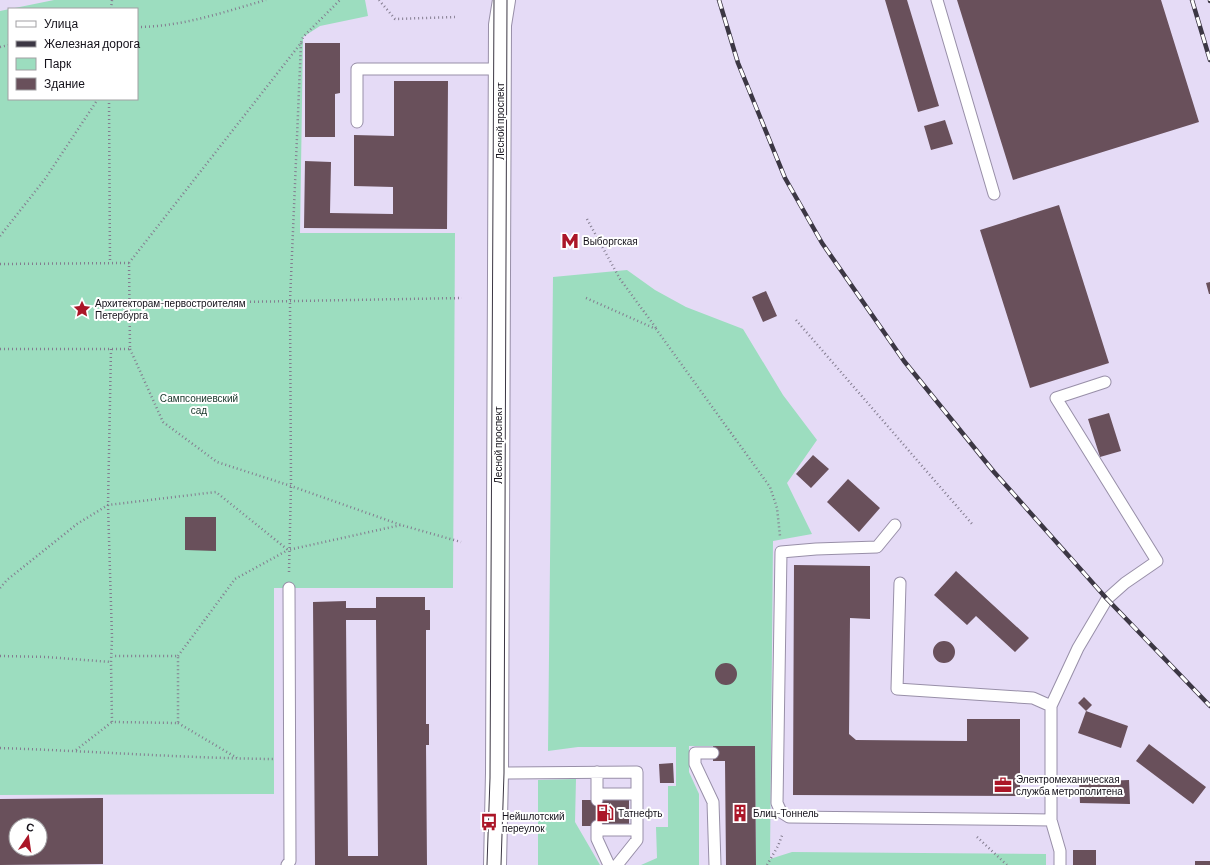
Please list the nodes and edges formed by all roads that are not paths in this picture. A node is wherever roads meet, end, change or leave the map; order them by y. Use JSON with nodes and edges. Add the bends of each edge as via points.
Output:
{"nodes":[{"id":1,"x":495,"y":0,"type":"edge"},
{"id":2,"x":504,"y":0,"type":"edge"},
{"id":3,"x":937,"y":0,"type":"edge"},
{"id":4,"x":500,"y":25,"type":"junction"},
{"id":5,"x":500,"y":69,"type":"junction"},
{"id":6,"x":357,"y":122,"type":"dead end"},
{"id":7,"x":994,"y":194,"type":"dead end"},
{"id":8,"x":1105,"y":382,"type":"dead end"},
{"id":9,"x":895,"y":525,"type":"dead end"},
{"id":10,"x":900,"y":583,"type":"dead end"},
{"id":11,"x":289,"y":588,"type":"road end"},
{"id":12,"x":1051,"y":706,"type":"junction"},
{"id":13,"x":713,"y":753,"type":"dead end"},
{"id":14,"x":597,"y":772,"type":"junction"},
{"id":15,"x":497,"y":773,"type":"junction"},
{"id":16,"x":637,"y":794,"type":"junction"},
{"id":17,"x":1051,"y":820,"type":"junction"},
{"id":18,"x":637,"y":830,"type":"junction"},
{"id":19,"x":287,"y":865,"type":"edge"},
{"id":20,"x":495,"y":865,"type":"edge"},
{"id":21,"x":609,"y":865,"type":"edge"},
{"id":22,"x":617,"y":865,"type":"edge"},
{"id":23,"x":714,"y":865,"type":"edge"},
{"id":24,"x":1060,"y":865,"type":"edge"}],
"edges":[{"from":1,"to":4,"type":"main road","name":"Лесной проспект"},
{"from":2,"to":4,"type":"main road","name":"Лесной проспект"},
{"from":3,"to":7,"type":"lane"},
{"from":4,"to":5,"type":"main road","name":"Лесной проспект"},
{"from":5,"to":6,"type":"lane","via":[[357,69]]},
{"from":5,"to":15,"type":"main road","name":"Лесной проспект"},
{"from":8,"to":12,"type":"lane","via":[[1056,398],[1157,562],[1125,583],[1108,599],[1078,648]]},
{"from":9,"to":17,"type":"lane","via":[[877,547],[781,552],[777,803],[781,812],[789,817]]},
{"from":10,"to":12,"type":"lane","via":[[897,689],[1033,698]]},
{"from":11,"to":19,"type":"lane","via":[[290,861]]},
{"from":12,"to":17,"type":"lane"},
{"from":13,"to":23,"type":"lane","via":[[695,753],[695,764],[713,802]]},
{"from":14,"to":15,"type":"lane"},
{"from":14,"to":16,"type":"lane","via":[[637,772]]},
{"from":14,"to":16,"type":"lane","via":[[597,797]]},
{"from":15,"to":20,"type":"main road","name":"Лесной проспект"},
{"from":16,"to":18,"type":"lane"},
{"from":17,"to":24,"type":"lane","via":[[1060,851]]},
{"from":18,"to":21,"type":"lane","via":[[597,828],[597,839]]},
{"from":18,"to":22,"type":"lane","via":[[637,840]]}]}
